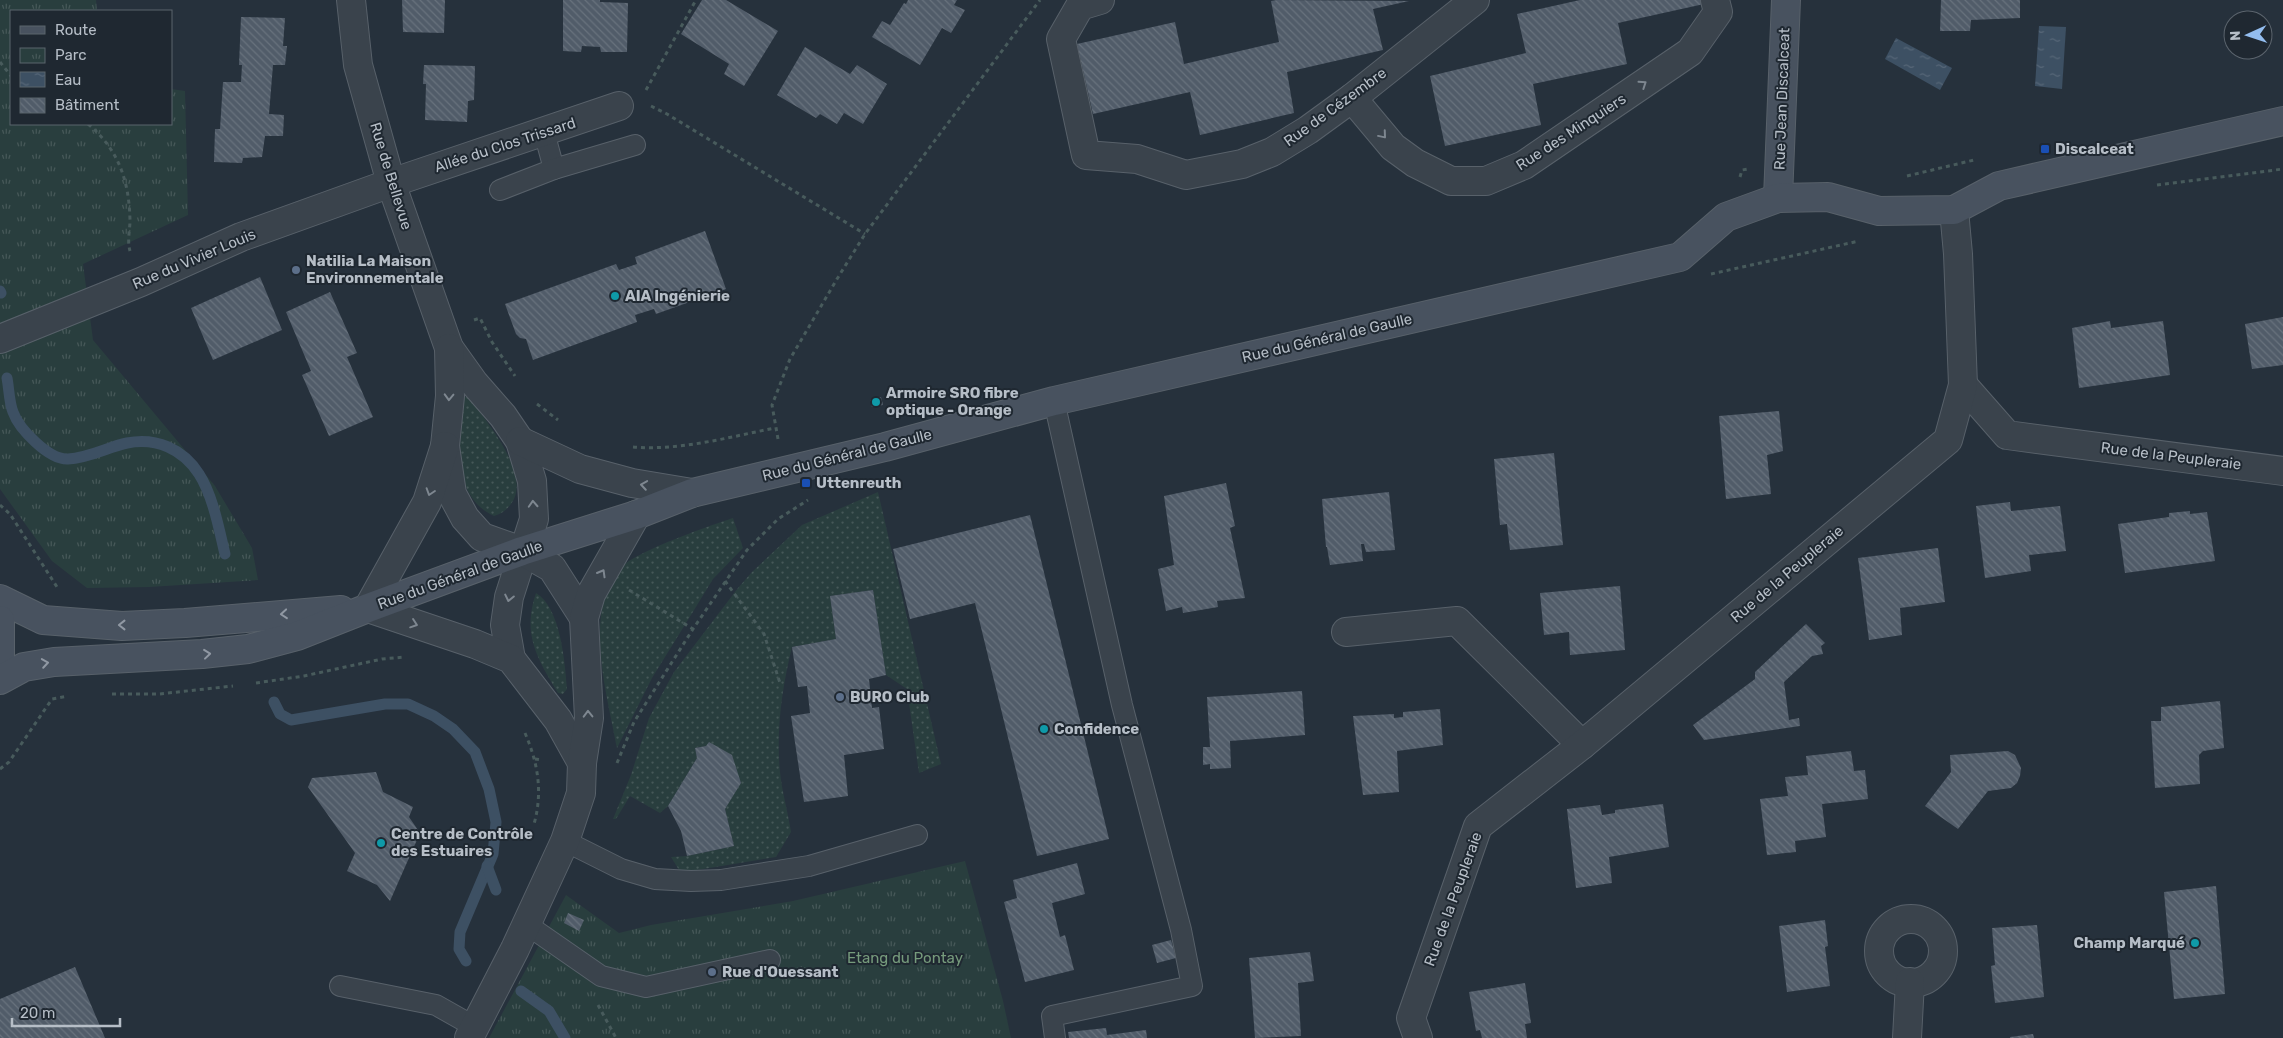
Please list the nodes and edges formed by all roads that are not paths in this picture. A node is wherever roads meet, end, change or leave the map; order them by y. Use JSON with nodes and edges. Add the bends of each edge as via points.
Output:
{"nodes":[{"id":1,"x":351,"y":0,"type":"edge"},
{"id":2,"x":1475,"y":0,"type":"edge"},
{"id":3,"x":1715,"y":0,"type":"edge"},
{"id":4,"x":1786,"y":0,"type":"edge"},
{"id":5,"x":1088,"y":2,"type":"edge"},
{"id":6,"x":1352,"y":98,"type":"junction"},
{"id":7,"x":619,"y":106,"type":"road end"},
{"id":8,"x":2283,"y":121,"type":"edge"},
{"id":9,"x":544,"y":132,"type":"junction"},
{"id":10,"x":635,"y":145,"type":"dead end"},
{"id":11,"x":554,"y":169,"type":"junction"},
{"id":12,"x":391,"y":183,"type":"junction"},
{"id":13,"x":500,"y":190,"type":"dead end"},
{"id":14,"x":1778,"y":198,"type":"junction"},
{"id":15,"x":1954,"y":210,"type":"junction"},
{"id":16,"x":446,"y":339,"type":"junction"},
{"id":17,"x":0,"y":340,"type":"edge"},
{"id":18,"x":1963,"y":385,"type":"junction"},
{"id":19,"x":1054,"y":401,"type":"junction"},
{"id":20,"x":520,"y":441,"type":"junction"},
{"id":21,"x":445,"y":446,"type":"junction"},
{"id":22,"x":2283,"y":471,"type":"edge"},
{"id":23,"x":692,"y":493,"type":"junction"},
{"id":24,"x":636,"y":515,"type":"junction"},
{"id":25,"x":522,"y":551,"type":"junction"},
{"id":26,"x":0,"y":599,"type":"edge"},
{"id":27,"x":368,"y":608,"type":"junction"},
{"id":28,"x":584,"y":618,"type":"junction"},
{"id":29,"x":0,"y":620,"type":"edge"},
{"id":30,"x":1346,"y":632,"type":"dead end"},
{"id":31,"x":0,"y":655,"type":"edge"},
{"id":32,"x":511,"y":659,"type":"junction"},
{"id":33,"x":0,"y":680,"type":"edge"},
{"id":34,"x":1582,"y":745,"type":"junction"},
{"id":35,"x":582,"y":763,"type":"junction"},
{"id":36,"x":917,"y":835,"type":"dead end"},
{"id":37,"x":565,"y":842,"type":"junction"},
{"id":38,"x":526,"y":924,"type":"junction"},
{"id":39,"x":770,"y":960,"type":"dead end"},
{"id":40,"x":1910,"y":982,"type":"dead end"},
{"id":41,"x":340,"y":986,"type":"dead end"},
{"id":42,"x":472,"y":1032,"type":"edge"},
{"id":43,"x":1055,"y":1038,"type":"edge"},
{"id":44,"x":1418,"y":1038,"type":"edge"},
{"id":45,"x":1907,"y":1038,"type":"edge"}],
"edges":[{"from":1,"to":12,"type":"street","name":"Rue de Bellevue","via":[[358,65]]},
{"from":2,"to":6,"type":"street","name":"Rue de Cézembre"},
{"from":6,"to":3,"type":"street","name":"Rue des Minquiers","one_way":true,"via":[[1393,147],[1414,164],[1452,181],[1486,181],[1524,164],[1690,52],[1718,12]]},
{"from":4,"to":14,"type":"main road","name":"Rue Jean Discalceat"},
{"from":5,"to":6,"type":"street","name":"Rue de Cézembre","via":[[1061,39],[1086,155],[1137,159],[1186,175],[1234,166],[1272,152]]},
{"from":7,"to":9,"type":"street","name":"Allée du Clos Trissard"},
{"from":8,"to":15,"type":"main road","name":"Rue du Général de Gaulle","via":[[1998,186]]},
{"from":9,"to":11,"type":"lane"},
{"from":9,"to":12,"type":"street","name":"Allée du Clos Trissard"},
{"from":10,"to":11,"type":"lane"},
{"from":11,"to":13,"type":"lane"},
{"from":12,"to":16,"type":"street","name":"Rue de Bellevue"},
{"from":12,"to":17,"type":"street","name":"Rue du Vivier Louis","via":[[242,237]]},
{"from":14,"to":15,"type":"main road","name":"Rue du Général de Gaulle","via":[[1828,197],[1879,211]]},
{"from":14,"to":19,"type":"main road","name":"Rue du Général de Gaulle","via":[[1726,217],[1680,257]]},
{"from":15,"to":18,"type":"street","name":"Rue de la Peupleraie"},
{"from":16,"to":20,"type":"street","name":"Rue de Bellevue","via":[[474,383]]},
{"from":16,"to":21,"type":"street","name":"Rue de Bellevue","one_way":true,"via":[[450,396]]},
{"from":18,"to":22,"type":"street","name":"Rue de la Peupleraie","via":[[2007,435]]},
{"from":18,"to":34,"type":"street","name":"Rue de la Peupleraie","via":[[1948,440]]},
{"from":19,"to":23,"type":"main road","name":"Rue du Général de Gaulle","via":[[885,447]]},
{"from":19,"to":43,"type":"lane","via":[[1122,705],[1181,930],[1192,986],[1052,1016]]},
{"from":23,"to":20,"type":"street","one_way":true,"via":[[632,483],[580,469]]},
{"from":25,"to":20,"type":"street","name":"Rue de Bellevue","one_way":true,"via":[[534,518],[532,481]]},
{"from":21,"to":25,"type":"street","name":"Rue de Bellevue","via":[[452,494],[465,518],[482,536]]},
{"from":21,"to":27,"type":"street","name":"Rue de Bellevue","one_way":true,"via":[[427,502]]},
{"from":23,"to":24,"type":"main road","name":"Rue du Général de Gaulle"},
{"from":24,"to":25,"type":"main road","name":"Rue du Général de Gaulle"},
{"from":28,"to":24,"type":"street","one_way":true,"via":[[590,594]]},
{"from":25,"to":27,"type":"main road","name":"Rue du Général de Gaulle"},
{"from":25,"to":28,"type":"street","via":[[552,568]]},
{"from":25,"to":32,"type":"street","one_way":true,"via":[[505,625]]},
{"from":27,"to":26,"type":"main road","name":"Rue du Général de Gaulle","one_way":true,"via":[[185,624],[122,626],[43,620]]},
{"from":27,"to":32,"type":"street","one_way":true},
{"from":33,"to":27,"type":"main road","name":"Rue du Général de Gaulle","one_way":true,"via":[[24,667],[54,662],[248,649],[296,636]]},
{"from":35,"to":28,"type":"street","one_way":true,"via":[[589,718]]},
{"from":29,"to":31,"type":"main road"},
{"from":30,"to":34,"type":"street","via":[[1457,621]]},
{"from":32,"to":35,"type":"street","via":[[558,720]]},
{"from":34,"to":44,"type":"street","name":"Rue de la Peupleraie","via":[[1478,826],[1411,1018]]},
{"from":35,"to":37,"type":"street","via":[[581,793]]},
{"from":36,"to":37,"type":"lane","via":[[809,866],[721,880],[691,881],[655,879],[620,869]]},
{"from":37,"to":38,"type":"street"},
{"from":38,"to":39,"type":"lane","via":[[601,976],[646,987]]},
{"from":38,"to":42,"type":"street"},
{"from":40,"to":45,"type":"street"},
{"from":41,"to":42,"type":"lane","via":[[436,1006]]}]}
